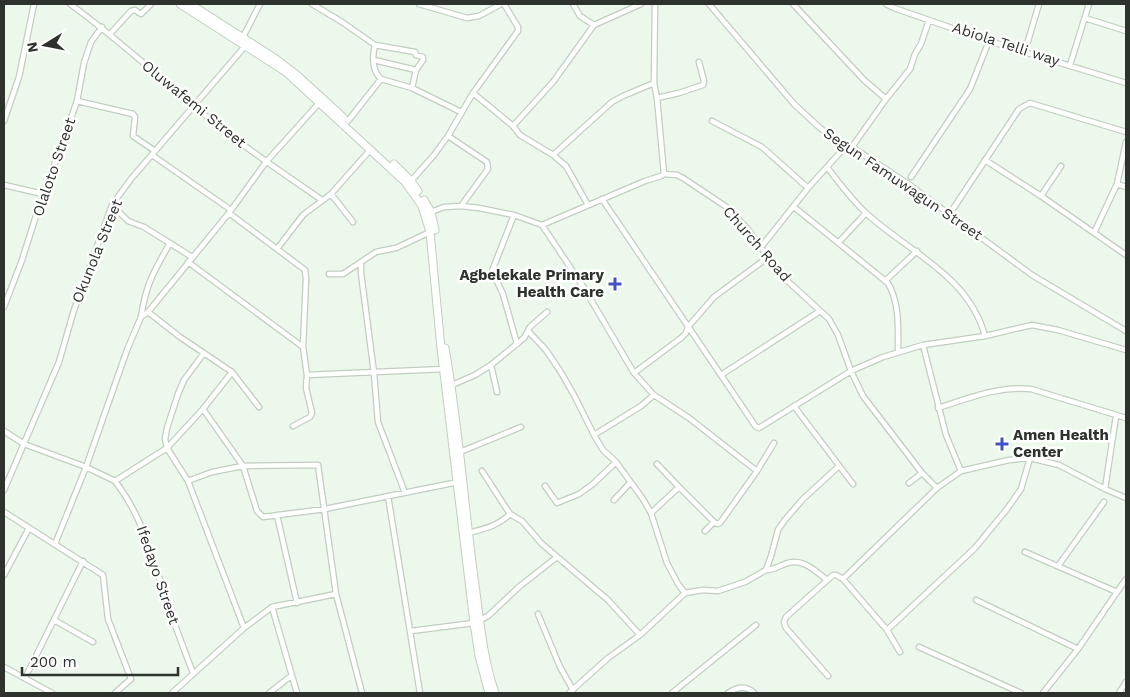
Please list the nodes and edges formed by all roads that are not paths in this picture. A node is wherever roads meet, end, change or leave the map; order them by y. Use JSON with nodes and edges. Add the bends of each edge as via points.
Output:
{"nodes":[{"id":1,"x":34,"y":4,"type":"edge"},
{"id":2,"x":70,"y":4,"type":"edge"},
{"id":3,"x":151,"y":4,"type":"edge"},
{"id":4,"x":180,"y":4,"type":"edge"},
{"id":5,"x":190,"y":4,"type":"edge"},
{"id":6,"x":260,"y":4,"type":"edge"},
{"id":7,"x":312,"y":4,"type":"edge"},
{"id":8,"x":419,"y":4,"type":"edge"},
{"id":9,"x":502,"y":4,"type":"edge"},
{"id":10,"x":573,"y":4,"type":"edge"},
{"id":11,"x":641,"y":4,"type":"edge"},
{"id":12,"x":655,"y":4,"type":"edge"},
{"id":13,"x":709,"y":4,"type":"edge"},
{"id":14,"x":793,"y":4,"type":"edge"},
{"id":15,"x":886,"y":4,"type":"edge"},
{"id":16,"x":1039,"y":4,"type":"edge"},
{"id":17,"x":1089,"y":4,"type":"edge"},
{"id":18,"x":1085,"y":18,"type":"junction"},
{"id":19,"x":929,"y":20,"type":"junction"},
{"id":20,"x":594,"y":25,"type":"junction"},
{"id":21,"x":102,"y":27,"type":"junction"},
{"id":22,"x":1126,"y":30,"type":"edge"},
{"id":23,"x":110,"y":34,"type":"junction"},
{"id":24,"x":242,"y":37,"type":"junction"},
{"id":25,"x":989,"y":41,"type":"junction"},
{"id":26,"x":246,"y":45,"type":"junction"},
{"id":27,"x":375,"y":45,"type":"junction"},
{"id":28,"x":1026,"y":51,"type":"junction"},
{"id":29,"x":374,"y":60,"type":"junction"},
{"id":30,"x":699,"y":62,"type":"dead end"},
{"id":31,"x":1070,"y":65,"type":"junction"},
{"id":32,"x":416,"y":70,"type":"junction"},
{"id":33,"x":381,"y":80,"type":"junction"},
{"id":34,"x":654,"y":83,"type":"junction"},
{"id":35,"x":1126,"y":83,"type":"edge"},
{"id":36,"x":412,"y":88,"type":"junction"},
{"id":37,"x":473,"y":93,"type":"junction"},
{"id":38,"x":658,"y":98,"type":"junction"},
{"id":39,"x":886,"y":98,"type":"junction"},
{"id":40,"x":77,"y":101,"type":"junction"},
{"id":41,"x":320,"y":102,"type":"junction"},
{"id":42,"x":194,"y":106,"type":"junction"},
{"id":43,"x":461,"y":112,"type":"junction"},
{"id":44,"x":4,"y":121,"type":"edge"},
{"id":45,"x":348,"y":121,"type":"junction"},
{"id":46,"x":712,"y":121,"type":"dead end"},
{"id":47,"x":513,"y":126,"type":"junction"},
{"id":48,"x":1126,"y":132,"type":"edge"},
{"id":49,"x":448,"y":136,"type":"junction"},
{"id":50,"x":1126,"y":142,"type":"edge"},
{"id":51,"x":845,"y":147,"type":"junction"},
{"id":52,"x":852,"y":147,"type":"junction"},
{"id":53,"x":371,"y":149,"type":"junction"},
{"id":54,"x":153,"y":153,"type":"junction"},
{"id":55,"x":553,"y":155,"type":"junction"},
{"id":56,"x":985,"y":160,"type":"junction"},
{"id":57,"x":266,"y":162,"type":"junction"},
{"id":58,"x":1061,"y":166,"type":"dead end"},
{"id":59,"x":827,"y":167,"type":"junction"},
{"id":60,"x":664,"y":174,"type":"junction"},
{"id":61,"x":911,"y":177,"type":"dead end"},
{"id":62,"x":411,"y":181,"type":"junction"},
{"id":63,"x":1117,"y":184,"type":"junction"},
{"id":64,"x":4,"y":185,"type":"edge"},
{"id":65,"x":1126,"y":187,"type":"edge"},
{"id":66,"x":808,"y":188,"type":"junction"},
{"id":67,"x":43,"y":194,"type":"junction"},
{"id":68,"x":331,"y":194,"type":"junction"},
{"id":69,"x":1041,"y":196,"type":"junction"},
{"id":70,"x":602,"y":199,"type":"junction"},
{"id":71,"x":322,"y":200,"type":"junction"},
{"id":72,"x":112,"y":205,"type":"junction"},
{"id":73,"x":588,"y":205,"type":"junction"},
{"id":74,"x":461,"y":206,"type":"junction"},
{"id":75,"x":794,"y":207,"type":"junction"},
{"id":76,"x":230,"y":212,"type":"junction"},
{"id":77,"x":430,"y":212,"type":"junction"},
{"id":78,"x":866,"y":213,"type":"junction"},
{"id":79,"x":514,"y":215,"type":"junction"},
{"id":80,"x":949,"y":215,"type":"junction"},
{"id":81,"x":353,"y":222,"type":"dead end"},
{"id":82,"x":542,"y":225,"type":"junction"},
{"id":83,"x":430,"y":232,"type":"junction"},
{"id":84,"x":1094,"y":233,"type":"junction"},
{"id":85,"x":838,"y":242,"type":"junction"},
{"id":86,"x":170,"y":243,"type":"junction"},
{"id":87,"x":761,"y":247,"type":"junction"},
{"id":88,"x":277,"y":249,"type":"junction"},
{"id":89,"x":917,"y":251,"type":"junction"},
{"id":90,"x":1126,"y":255,"type":"edge"},
{"id":91,"x":192,"y":257,"type":"junction"},
{"id":92,"x":767,"y":258,"type":"junction"},
{"id":93,"x":188,"y":262,"type":"junction"},
{"id":94,"x":361,"y":263,"type":"junction"},
{"id":95,"x":329,"y":274,"type":"dead end"},
{"id":96,"x":885,"y":281,"type":"junction"},
{"id":97,"x":4,"y":306,"type":"edge"},
{"id":98,"x":820,"y":311,"type":"junction"},
{"id":99,"x":148,"y":312,"type":"junction"},
{"id":100,"x":547,"y":312,"type":"dead end"},
{"id":101,"x":141,"y":317,"type":"junction"},
{"id":102,"x":688,"y":327,"type":"junction"},
{"id":103,"x":528,"y":331,"type":"junction"},
{"id":104,"x":1126,"y":331,"type":"edge"},
{"id":105,"x":986,"y":336,"type":"junction"},
{"id":106,"x":517,"y":344,"type":"junction"},
{"id":107,"x":923,"y":346,"type":"junction"},
{"id":108,"x":303,"y":347,"type":"junction"},
{"id":109,"x":1126,"y":350,"type":"edge"},
{"id":110,"x":204,"y":352,"type":"junction"},
{"id":111,"x":898,"y":352,"type":"junction"},
{"id":112,"x":491,"y":365,"type":"junction"},
{"id":113,"x":444,"y":369,"type":"junction"},
{"id":114,"x":851,"y":371,"type":"junction"},
{"id":115,"x":232,"y":372,"type":"junction"},
{"id":116,"x":374,"y":373,"type":"junction"},
{"id":117,"x":634,"y":373,"type":"junction"},
{"id":118,"x":307,"y":375,"type":"junction"},
{"id":119,"x":721,"y":375,"type":"junction"},
{"id":120,"x":452,"y":385,"type":"junction"},
{"id":121,"x":497,"y":392,"type":"dead end"},
{"id":122,"x":654,"y":394,"type":"junction"},
{"id":123,"x":794,"y":406,"type":"junction"},
{"id":124,"x":259,"y":407,"type":"dead end"},
{"id":125,"x":938,"y":408,"type":"junction"},
{"id":126,"x":203,"y":409,"type":"junction"},
{"id":127,"x":1116,"y":416,"type":"junction"},
{"id":128,"x":1126,"y":418,"type":"edge"},
{"id":129,"x":293,"y":426,"type":"dead end"},
{"id":130,"x":521,"y":427,"type":"dead end"},
{"id":131,"x":4,"y":432,"type":"edge"},
{"id":132,"x":594,"y":435,"type":"junction"},
{"id":133,"x":774,"y":443,"type":"dead end"},
{"id":134,"x":24,"y":444,"type":"junction"},
{"id":135,"x":167,"y":448,"type":"junction"},
{"id":136,"x":460,"y":452,"type":"junction"},
{"id":137,"x":1030,"y":458,"type":"junction"},
{"id":138,"x":616,"y":462,"type":"junction"},
{"id":139,"x":657,"y":464,"type":"dead end"},
{"id":140,"x":244,"y":466,"type":"junction"},
{"id":141,"x":839,"y":466,"type":"junction"},
{"id":142,"x":86,"y":467,"type":"junction"},
{"id":143,"x":482,"y":471,"type":"dead end"},
{"id":144,"x":960,"y":471,"type":"junction"},
{"id":145,"x":757,"y":472,"type":"junction"},
{"id":146,"x":922,"y":473,"type":"junction"},
{"id":147,"x":188,"y":481,"type":"junction"},
{"id":148,"x":460,"y":481,"type":"junction"},
{"id":149,"x":115,"y":482,"type":"junction"},
{"id":150,"x":910,"y":482,"type":"dead end"},
{"id":151,"x":630,"y":483,"type":"junction"},
{"id":152,"x":853,"y":484,"type":"dead end"},
{"id":153,"x":545,"y":486,"type":"dead end"},
{"id":154,"x":679,"y":487,"type":"junction"},
{"id":155,"x":937,"y":488,"type":"junction"},
{"id":156,"x":4,"y":490,"type":"edge"},
{"id":157,"x":1105,"y":490,"type":"junction"},
{"id":158,"x":405,"y":493,"type":"junction"},
{"id":159,"x":388,"y":496,"type":"junction"},
{"id":160,"x":1126,"y":498,"type":"edge"},
{"id":161,"x":614,"y":500,"type":"dead end"},
{"id":162,"x":1104,"y":502,"type":"dead end"},
{"id":163,"x":325,"y":509,"type":"junction"},
{"id":164,"x":4,"y":512,"type":"edge"},
{"id":165,"x":651,"y":513,"type":"junction"},
{"id":166,"x":510,"y":514,"type":"junction"},
{"id":167,"x":277,"y":516,"type":"junction"},
{"id":168,"x":714,"y":522,"type":"junction"},
{"id":169,"x":29,"y":528,"type":"junction"},
{"id":170,"x":705,"y":531,"type":"dead end"},
{"id":171,"x":468,"y":532,"type":"junction"},
{"id":172,"x":55,"y":544,"type":"junction"},
{"id":173,"x":1025,"y":552,"type":"dead end"},
{"id":174,"x":557,"y":556,"type":"junction"},
{"id":175,"x":83,"y":562,"type":"junction"},
{"id":176,"x":1058,"y":566,"type":"junction"},
{"id":177,"x":766,"y":570,"type":"junction"},
{"id":178,"x":4,"y":575,"type":"edge"},
{"id":179,"x":844,"y":579,"type":"junction"},
{"id":180,"x":1126,"y":579,"type":"edge"},
{"id":181,"x":827,"y":580,"type":"junction"},
{"id":182,"x":1117,"y":592,"type":"junction"},
{"id":183,"x":685,"y":593,"type":"junction"},
{"id":184,"x":336,"y":594,"type":"junction"},
{"id":185,"x":976,"y":600,"type":"dead end"},
{"id":186,"x":297,"y":603,"type":"junction"},
{"id":187,"x":272,"y":607,"type":"junction"},
{"id":188,"x":538,"y":614,"type":"dead end"},
{"id":189,"x":54,"y":620,"type":"junction"},
{"id":190,"x":477,"y":622,"type":"junction"},
{"id":191,"x":756,"y":625,"type":"dead end"},
{"id":192,"x":244,"y":628,"type":"junction"},
{"id":193,"x":887,"y":630,"type":"junction"},
{"id":194,"x":410,"y":632,"type":"junction"},
{"id":195,"x":640,"y":635,"type":"junction"},
{"id":196,"x":93,"y":642,"type":"dead end"},
{"id":197,"x":919,"y":647,"type":"dead end"},
{"id":198,"x":1078,"y":650,"type":"junction"},
{"id":199,"x":900,"y":652,"type":"dead end"},
{"id":200,"x":4,"y":667,"type":"edge"},
{"id":201,"x":193,"y":673,"type":"junction"},
{"id":202,"x":291,"y":676,"type":"junction"},
{"id":203,"x":828,"y":676,"type":"dead end"},
{"id":204,"x":25,"y":678,"type":"junction"},
{"id":205,"x":1126,"y":682,"type":"edge"},
{"id":206,"x":571,"y":692,"type":"edge"},
{"id":207,"x":52,"y":693,"type":"edge"},
{"id":208,"x":115,"y":693,"type":"edge"},
{"id":209,"x":172,"y":693,"type":"edge"},
{"id":210,"x":269,"y":693,"type":"edge"},
{"id":211,"x":297,"y":693,"type":"edge"},
{"id":212,"x":362,"y":693,"type":"edge"},
{"id":213,"x":420,"y":693,"type":"edge"},
{"id":214,"x":489,"y":693,"type":"edge"},
{"id":215,"x":495,"y":693,"type":"edge"},
{"id":216,"x":672,"y":693,"type":"edge"},
{"id":217,"x":728,"y":693,"type":"edge"},
{"id":218,"x":754,"y":693,"type":"edge"},
{"id":219,"x":1021,"y":693,"type":"edge"},
{"id":220,"x":1043,"y":693,"type":"edge"},
{"id":221,"x":1119,"y":693,"type":"edge"}],
"edges":[{"from":1,"to":44,"type":"street","via":[[19,77]]},
{"from":2,"to":21,"type":"street","name":"Oluwafemi Street"},
{"from":3,"to":23,"type":"street","via":[[142,14],[131,11]]},
{"from":4,"to":26,"type":"main road"},
{"from":5,"to":24,"type":"main road"},
{"from":6,"to":24,"type":"street"},
{"from":7,"to":27,"type":"street"},
{"from":8,"to":9,"type":"street","via":[[473,18]]},
{"from":9,"to":37,"type":"street","via":[[518,31]]},
{"from":10,"to":20,"type":"street","via":[[580,16]]},
{"from":11,"to":20,"type":"street"},
{"from":12,"to":34,"type":"street"},
{"from":13,"to":51,"type":"street","name":"Segun Famuwagun Street","via":[[794,104]]},
{"from":14,"to":39,"type":"street","via":[[864,80]]},
{"from":15,"to":19,"type":"street","name":"Abiola Telli way"},
{"from":16,"to":28,"type":"street"},
{"from":17,"to":18,"type":"street"},
{"from":18,"to":22,"type":"street"},
{"from":18,"to":31,"type":"street"},
{"from":19,"to":25,"type":"street","name":"Abiola Telli way"},
{"from":19,"to":39,"type":"street","via":[[910,69]]},
{"from":20,"to":47,"type":"street","via":[[553,82]]},
{"from":21,"to":23,"type":"street","name":"Oluwafemi Street"},
{"from":21,"to":40,"type":"street","name":"Olaloto Street","via":[[87,52]]},
{"from":23,"to":42,"type":"street","name":"Oluwafemi Street"},
{"from":24,"to":45,"type":"main road","via":[[298,76]]},
{"from":25,"to":28,"type":"street","name":"Abiola Telli way"},
{"from":25,"to":61,"type":"street","via":[[966,96]]},
{"from":26,"to":41,"type":"main road","via":[[286,72]]},
{"from":26,"to":42,"type":"street","name":"Okunola Street"},
{"from":27,"to":29,"type":"street"},
{"from":27,"to":32,"type":"street","via":[[414,52],[423,57]]},
{"from":28,"to":31,"type":"street","name":"Abiola Telli way"},
{"from":29,"to":32,"type":"street"},
{"from":29,"to":33,"type":"street","via":[[374,71]]},
{"from":30,"to":38,"type":"street","via":[[703,84]]},
{"from":31,"to":35,"type":"street","name":"Abiola Telli way"},
{"from":32,"to":36,"type":"street"},
{"from":33,"to":36,"type":"street"},
{"from":33,"to":45,"type":"street"},
{"from":34,"to":38,"type":"street"},
{"from":34,"to":55,"type":"street","via":[[612,102]]},
{"from":36,"to":43,"type":"street"},
{"from":37,"to":43,"type":"street"},
{"from":37,"to":47,"type":"street"},
{"from":38,"to":60,"type":"street"},
{"from":39,"to":52,"type":"street"},
{"from":40,"to":54,"type":"street","via":[[133,114],[133,136]]},
{"from":40,"to":67,"type":"street","name":"Olaloto Street"},
{"from":41,"to":53,"type":"main road"},
{"from":41,"to":57,"type":"street"},
{"from":42,"to":54,"type":"street","name":"Okunola Street"},
{"from":42,"to":57,"type":"street","name":"Oluwafemi Street"},
{"from":43,"to":49,"type":"street"},
{"from":45,"to":62,"type":"main road"},
{"from":46,"to":66,"type":"street","via":[[762,147]]},
{"from":47,"to":55,"type":"street"},
{"from":48,"to":56,"type":"street","via":[[1030,103],[1019,109]]},
{"from":49,"to":62,"type":"street"},
{"from":49,"to":74,"type":"street","via":[[488,165]]},
{"from":50,"to":63,"type":"street"},
{"from":51,"to":52,"type":"street","name":"Segun Famuwagun Street"},
{"from":51,"to":59,"type":"street"},
{"from":52,"to":80,"type":"street","name":"Segun Famuwagun Street"},
{"from":53,"to":68,"type":"street"},
{"from":53,"to":83,"type":"main road","via":[[412,189],[425,212]]},
{"from":54,"to":72,"type":"street","name":"Okunola Street"},
{"from":54,"to":76,"type":"street"},
{"from":55,"to":73,"type":"street","via":[[570,172]]},
{"from":56,"to":69,"type":"street"},
{"from":56,"to":80,"type":"street"},
{"from":57,"to":71,"type":"street","name":"Oluwafemi Street"},
{"from":57,"to":76,"type":"street"},
{"from":58,"to":69,"type":"street"},
{"from":59,"to":66,"type":"street"},
{"from":59,"to":78,"type":"street"},
{"from":60,"to":70,"type":"street"},
{"from":60,"to":87,"type":"street","name":"Church Road","via":[[677,175],[715,199],[742,223]]},
{"from":62,"to":77,"type":"main road"},
{"from":63,"to":65,"type":"street"},
{"from":63,"to":84,"type":"street"},
{"from":64,"to":67,"type":"street"},
{"from":66,"to":75,"type":"street"},
{"from":67,"to":97,"type":"street","name":"Olaloto Street"},
{"from":68,"to":71,"type":"street"},
{"from":68,"to":81,"type":"street"},
{"from":69,"to":84,"type":"street"},
{"from":70,"to":73,"type":"street"},
{"from":70,"to":102,"type":"street"},
{"from":71,"to":88,"type":"street","via":[[303,215]]},
{"from":72,"to":86,"type":"street","via":[[128,221]]},
{"from":72,"to":134,"type":"street","name":"Okunola Street","via":[[58,362]]},
{"from":73,"to":82,"type":"street"},
{"from":74,"to":77,"type":"street"},
{"from":74,"to":79,"type":"street"},
{"from":75,"to":85,"type":"street"},
{"from":75,"to":87,"type":"street"},
{"from":76,"to":88,"type":"street"},
{"from":76,"to":91,"type":"street"},
{"from":77,"to":120,"type":"main road","via":[[435,230],[445,347]]},
{"from":78,"to":85,"type":"street"},
{"from":78,"to":89,"type":"street"},
{"from":79,"to":82,"type":"street"},
{"from":79,"to":106,"type":"street","via":[[492,272],[503,294]]},
{"from":80,"to":104,"type":"street","name":"Segun Famuwagun Street","via":[[1032,274]]},
{"from":82,"to":117,"type":"street"},
{"from":83,"to":94,"type":"street","via":[[396,248],[376,252]]},
{"from":83,"to":113,"type":"main road"},
{"from":84,"to":90,"type":"street"},
{"from":85,"to":96,"type":"street"},
{"from":86,"to":91,"type":"street"},
{"from":86,"to":101,"type":"street","via":[[154,270]]},
{"from":87,"to":92,"type":"street","name":"Church Road"},
{"from":88,"to":108,"type":"street","via":[[305,270]]},
{"from":89,"to":96,"type":"street"},
{"from":89,"to":105,"type":"street","via":[[956,284],[972,305]]},
{"from":91,"to":93,"type":"street"},
{"from":92,"to":98,"type":"street","name":"Church Road"},
{"from":92,"to":102,"type":"street","via":[[714,297]]},
{"from":93,"to":99,"type":"street"},
{"from":93,"to":108,"type":"street"},
{"from":94,"to":95,"type":"street","via":[[343,274]]},
{"from":94,"to":116,"type":"street"},
{"from":96,"to":111,"type":"street","via":[[893,291],[897,307]]},
{"from":98,"to":114,"type":"street","name":"Church Road","via":[[833,325]]},
{"from":98,"to":119,"type":"street"},
{"from":99,"to":101,"type":"street"},
{"from":99,"to":110,"type":"street"},
{"from":100,"to":103,"type":"street"},
{"from":101,"to":142,"type":"street"},
{"from":102,"to":117,"type":"street","via":[[681,338]]},
{"from":102,"to":119,"type":"street"},
{"from":103,"to":106,"type":"street"},
{"from":103,"to":132,"type":"street","via":[[562,374]]},
{"from":105,"to":107,"type":"street"},
{"from":105,"to":109,"type":"street","via":[[1032,325]]},
{"from":106,"to":112,"type":"street"},
{"from":107,"to":111,"type":"street"},
{"from":107,"to":125,"type":"street"},
{"from":108,"to":118,"type":"street"},
{"from":110,"to":115,"type":"street"},
{"from":110,"to":135,"type":"street","via":[[178,394],[167,428]]},
{"from":111,"to":114,"type":"street"},
{"from":112,"to":120,"type":"street"},
{"from":112,"to":121,"type":"street"},
{"from":113,"to":116,"type":"street"},
{"from":113,"to":148,"type":"main road"},
{"from":114,"to":123,"type":"street"},
{"from":114,"to":146,"type":"street","name":"Church Road","via":[[863,396]]},
{"from":115,"to":124,"type":"street"},
{"from":115,"to":126,"type":"street"},
{"from":116,"to":118,"type":"street"},
{"from":116,"to":158,"type":"street","via":[[378,422]]},
{"from":117,"to":122,"type":"street"},
{"from":118,"to":129,"type":"street","via":[[306,388],[312,416]]},
{"from":119,"to":123,"type":"street","via":[[756,427]]},
{"from":120,"to":136,"type":"main road"},
{"from":122,"to":132,"type":"street"},
{"from":122,"to":145,"type":"street"},
{"from":123,"to":141,"type":"street"},
{"from":125,"to":127,"type":"street","via":[[985,393],[1017,388],[1031,389]]},
{"from":125,"to":144,"type":"street"},
{"from":126,"to":135,"type":"street"},
{"from":126,"to":140,"type":"street"},
{"from":127,"to":128,"type":"street"},
{"from":127,"to":157,"type":"street"},
{"from":130,"to":136,"type":"street"},
{"from":131,"to":134,"type":"street"},
{"from":132,"to":138,"type":"street"},
{"from":133,"to":145,"type":"street"},
{"from":134,"to":142,"type":"street"},
{"from":134,"to":156,"type":"street","name":"Okunola Street"},
{"from":135,"to":147,"type":"street"},
{"from":135,"to":149,"type":"street"},
{"from":136,"to":148,"type":"main road"},
{"from":137,"to":144,"type":"street"},
{"from":137,"to":157,"type":"street","via":[[1059,465]]},
{"from":137,"to":193,"type":"street","via":[[1021,489],[1008,509],[975,548]]},
{"from":138,"to":151,"type":"street"},
{"from":138,"to":153,"type":"street","via":[[579,494],[557,503]]},
{"from":139,"to":154,"type":"street"},
{"from":140,"to":147,"type":"street"},
{"from":140,"to":163,"type":"street","via":[[316,464]]},
{"from":140,"to":167,"type":"street","via":[[257,511],[263,517]]},
{"from":141,"to":152,"type":"street"},
{"from":141,"to":177,"type":"street","via":[[784,521],[778,530]]},
{"from":142,"to":149,"type":"street"},
{"from":142,"to":172,"type":"street"},
{"from":143,"to":166,"type":"street"},
{"from":144,"to":155,"type":"street"},
{"from":145,"to":168,"type":"street","via":[[720,522]]},
{"from":146,"to":150,"type":"street"},
{"from":146,"to":155,"type":"street","name":"Church Road"},
{"from":147,"to":192,"type":"street"},
{"from":148,"to":158,"type":"street"},
{"from":148,"to":171,"type":"main road"},
{"from":148,"to":190,"type":"main road"},
{"from":149,"to":201,"type":"street","name":"Ifedayo Street","via":[[131,503],[149,543]]},
{"from":151,"to":161,"type":"street"},
{"from":151,"to":165,"type":"street"},
{"from":154,"to":165,"type":"street"},
{"from":154,"to":168,"type":"street"},
{"from":155,"to":179,"type":"street"},
{"from":157,"to":160,"type":"street"},
{"from":158,"to":159,"type":"street"},
{"from":159,"to":163,"type":"street"},
{"from":159,"to":194,"type":"street"},
{"from":162,"to":176,"type":"street"},
{"from":163,"to":167,"type":"street"},
{"from":163,"to":184,"type":"street"},
{"from":164,"to":169,"type":"street"},
{"from":165,"to":183,"type":"street","via":[[667,563]]},
{"from":166,"to":171,"type":"street","via":[[503,522],[487,529]]},
{"from":166,"to":174,"type":"street","via":[[522,520]]},
{"from":167,"to":186,"type":"street"},
{"from":168,"to":170,"type":"street"},
{"from":169,"to":172,"type":"street"},
{"from":169,"to":178,"type":"street"},
{"from":171,"to":190,"type":"main road"},
{"from":172,"to":175,"type":"street"},
{"from":173,"to":176,"type":"street"},
{"from":174,"to":190,"type":"street"},
{"from":174,"to":195,"type":"street","via":[[613,604]]},
{"from":175,"to":189,"type":"street"},
{"from":175,"to":208,"type":"street","via":[[103,575],[108,618],[131,678]]},
{"from":176,"to":182,"type":"street"},
{"from":177,"to":181,"type":"street","via":[[791,562],[804,562]]},
{"from":177,"to":183,"type":"street","via":[[746,582],[718,591]]},
{"from":179,"to":181,"type":"street","via":[[836,575]]},
{"from":179,"to":193,"type":"street"},
{"from":180,"to":182,"type":"street"},
{"from":181,"to":203,"type":"street","via":[[784,622]]},
{"from":182,"to":198,"type":"street"},
{"from":183,"to":195,"type":"street"},
{"from":184,"to":186,"type":"street"},
{"from":184,"to":212,"type":"street"},
{"from":185,"to":198,"type":"street"},
{"from":186,"to":187,"type":"street"},
{"from":187,"to":192,"type":"street"},
{"from":187,"to":202,"type":"street"},
{"from":188,"to":206,"type":"street"},
{"from":189,"to":196,"type":"street"},
{"from":189,"to":204,"type":"street"},
{"from":190,"to":194,"type":"street"},
{"from":190,"to":214,"type":"main road","via":[[479,656]]},
{"from":190,"to":215,"type":"main road"},
{"from":191,"to":216,"type":"street"},
{"from":192,"to":201,"type":"street"},
{"from":193,"to":199,"type":"street"},
{"from":194,"to":213,"type":"street"},
{"from":195,"to":206,"type":"street","via":[[608,658]]},
{"from":197,"to":219,"type":"street"},
{"from":198,"to":220,"type":"street"},
{"from":200,"to":204,"type":"street"},
{"from":201,"to":209,"type":"street"},
{"from":202,"to":210,"type":"street"},
{"from":202,"to":211,"type":"street"},
{"from":204,"to":207,"type":"street"},
{"from":205,"to":221,"type":"street"},
{"from":217,"to":218,"type":"street","via":[[743,687]]}]}
